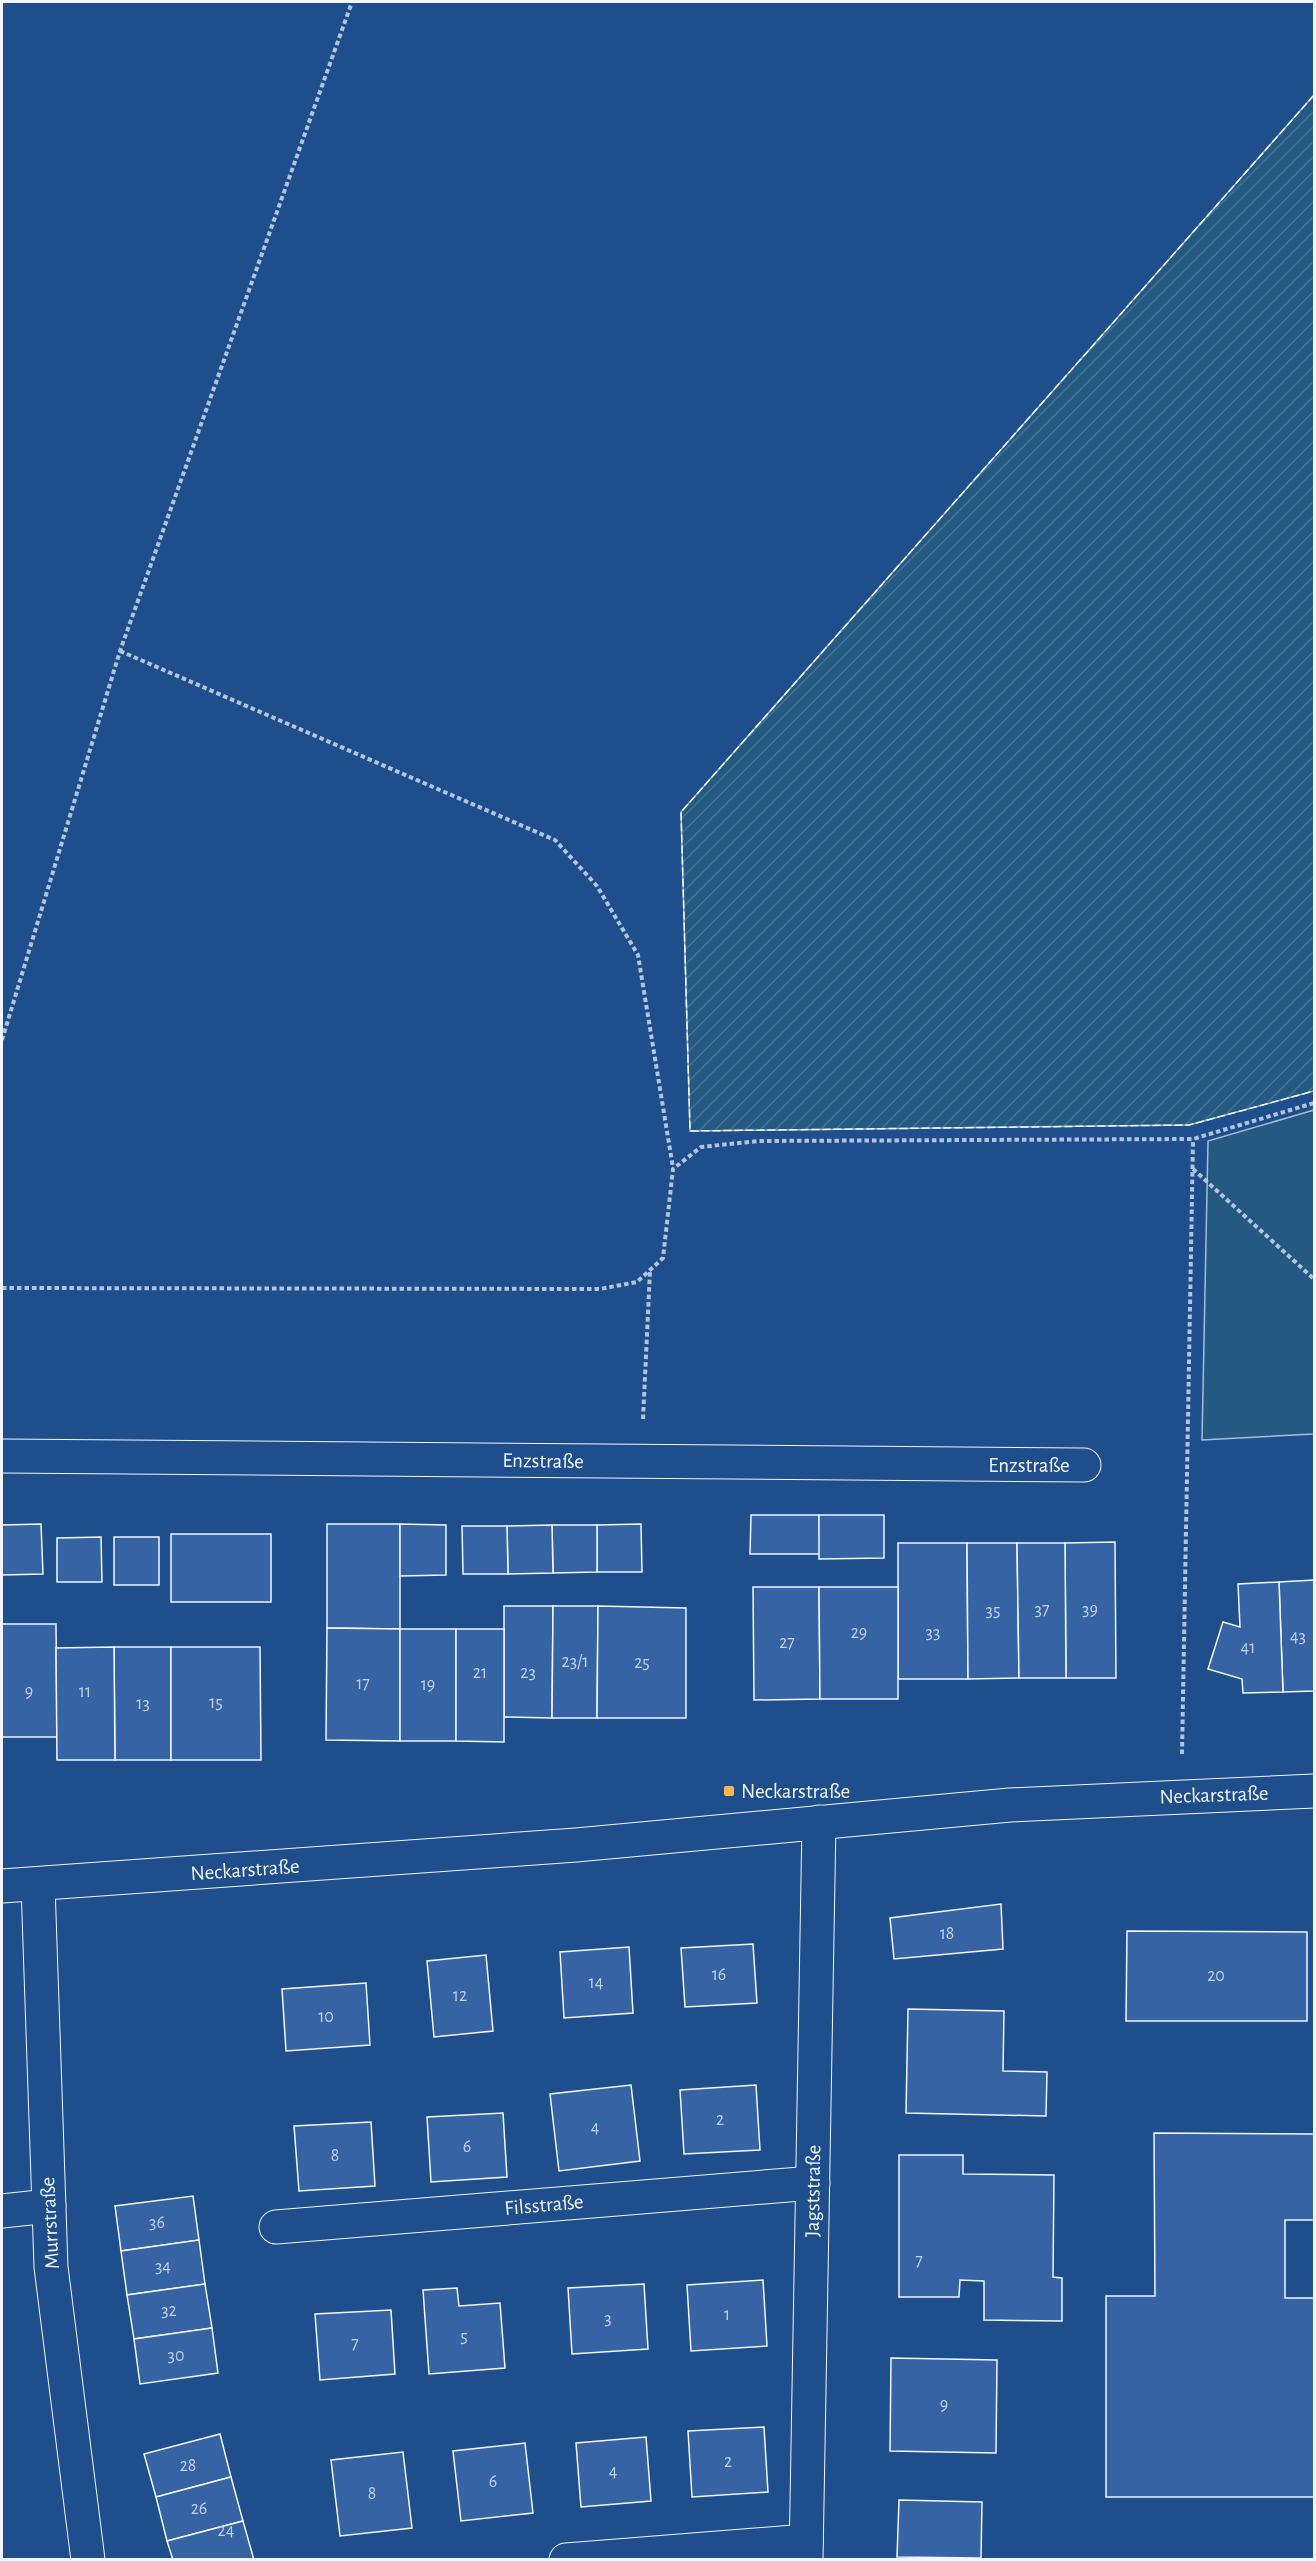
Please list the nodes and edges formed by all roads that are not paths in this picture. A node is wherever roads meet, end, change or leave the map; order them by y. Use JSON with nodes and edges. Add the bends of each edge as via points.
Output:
{"nodes":[{"id":1,"x":2,"y":1456,"type":"edge"},
{"id":2,"x":1084,"y":1466,"type":"dead end"},
{"id":3,"x":1314,"y":1791,"type":"edge"},
{"id":4,"x":819,"y":1822,"type":"junction"},
{"id":5,"x":38,"y":1885,"type":"junction"},
{"id":6,"x":2,"y":1886,"type":"edge"},
{"id":7,"x":813,"y":2183,"type":"junction"},
{"id":8,"x":49,"y":2206,"type":"junction"},
{"id":9,"x":2,"y":2211,"type":"edge"},
{"id":10,"x":276,"y":2227,"type":"dead end"},
{"id":11,"x":806,"y":2550,"type":"edge"},
{"id":12,"x":87,"y":2559,"type":"edge"},
{"id":13,"x":566,"y":2559,"type":"edge"}],
"edges":[{"from":1,"to":2,"type":"street","name":"Enzstraße"},
{"from":3,"to":4,"type":"street","name":"Neckarstraße","via":[[1010,1805]]},
{"from":4,"to":5,"type":"street","name":"Neckarstraße","via":[[576,1845]]},
{"from":4,"to":7,"type":"street","name":"Jagststraße"},
{"from":5,"to":6,"type":"street","name":"Neckarstraße"},
{"from":5,"to":8,"type":"street","name":"Murrstraße"},
{"from":7,"to":10,"type":"street","name":"Filsstraße"},
{"from":7,"to":11,"type":"street","name":"Jagststraße"},
{"from":8,"to":9,"type":"street"},
{"from":8,"to":12,"type":"street","name":"Murrstraße","via":[[51,2267]]},
{"from":11,"to":13,"type":"street"}]}
